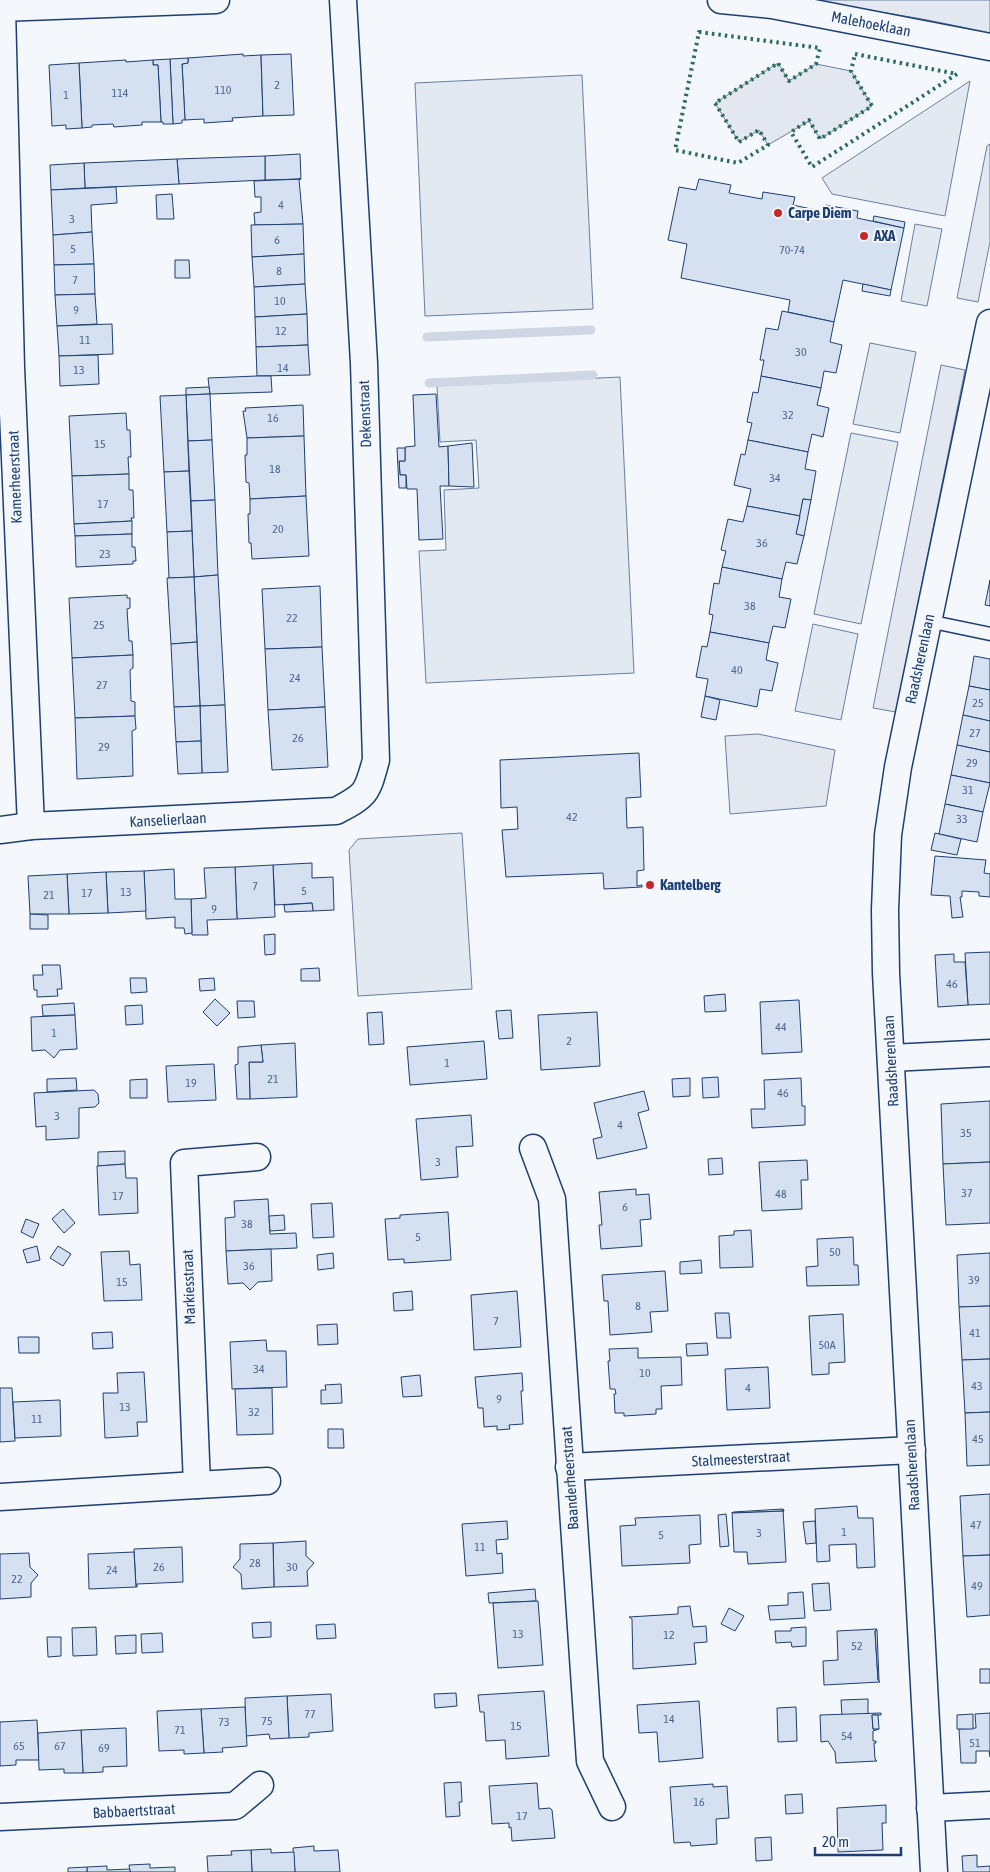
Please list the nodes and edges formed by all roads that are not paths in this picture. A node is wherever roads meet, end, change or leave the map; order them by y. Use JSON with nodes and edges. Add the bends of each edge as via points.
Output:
{"nodes":[{"id":1,"x":216,"y":0,"type":"edge"},
{"id":2,"x":343,"y":0,"type":"edge"},
{"id":3,"x":721,"y":0,"type":"edge"},
{"id":4,"x":1,"y":8,"type":"edge"},
{"id":5,"x":990,"y":47,"type":"edge"},
{"id":6,"x":990,"y":323,"type":"edge"},
{"id":7,"x":5,"y":368,"type":"edge"},
{"id":8,"x":985,"y":371,"type":"edge"},
{"id":9,"x":928,"y":621,"type":"junction"},
{"id":10,"x":990,"y":634,"type":"edge"},
{"id":11,"x":336,"y":811,"type":"joint"},
{"id":12,"x":31,"y":826,"type":"junction"},
{"id":13,"x":0,"y":830,"type":"edge"},
{"id":14,"x":990,"y":1053,"type":"edge"},
{"id":15,"x":891,"y":1058,"type":"junction"},
{"id":16,"x":533,"y":1148,"type":"dead end"},
{"id":17,"x":257,"y":1157,"type":"dead end"},
{"id":18,"x":912,"y":1450,"type":"junction"},
{"id":19,"x":569,"y":1467,"type":"junction"},
{"id":20,"x":267,"y":1481,"type":"dead end"},
{"id":21,"x":197,"y":1485,"type":"junction"},
{"id":22,"x":0,"y":1497,"type":"edge"},
{"id":23,"x":260,"y":1785,"type":"dead end"},
{"id":24,"x":990,"y":1805,"type":"edge"},
{"id":25,"x":612,"y":1807,"type":"dead end"},
{"id":26,"x":930,"y":1808,"type":"junction"},
{"id":27,"x":0,"y":1817,"type":"edge"},
{"id":28,"x":934,"y":1872,"type":"edge"}],
"edges":[{"from":1,"to":4,"type":"street"},
{"from":2,"to":11,"type":"street","name":"Dekenstraat","via":[[364,363],[376,760],[369,785],[359,799]]},
{"from":3,"to":5,"type":"street","name":"Malehoeklaan","via":[[772,5]]},
{"from":4,"to":7,"type":"street","name":"Kamerheerstraat"},
{"from":6,"to":8,"type":"street","name":"Raadsherenlaan"},
{"from":7,"to":12,"type":"street","name":"Kamerheerstraat"},
{"from":8,"to":9,"type":"street","name":"Raadsherenlaan"},
{"from":9,"to":10,"type":"lane"},
{"from":9,"to":15,"type":"street","name":"Raadsherenlaan","via":[[898,767],[888,835],[885,910]]},
{"from":11,"to":12,"type":"street","name":"Kanselierlaan"},
{"from":12,"to":13,"type":"street","name":"Kanselierlaan"},
{"from":14,"to":15,"type":"street"},
{"from":15,"to":18,"type":"street","name":"Raadsherenlaan"},
{"from":16,"to":19,"type":"street","name":"Baanderheerstraat","via":[[552,1199]]},
{"from":17,"to":21,"type":"street","name":"Markiesstraat","via":[[184,1163]]},
{"from":18,"to":19,"type":"street","name":"Stalmeesterstraat"},
{"from":18,"to":26,"type":"street","name":"Raadsherenlaan"},
{"from":19,"to":25,"type":"street","name":"Baanderheerstraat","via":[[590,1761]]},
{"from":20,"to":21,"type":"street"},
{"from":21,"to":22,"type":"street"},
{"from":23,"to":27,"type":"street","name":"Babbaertstraat","via":[[235,1806]]},
{"from":24,"to":26,"type":"street"},
{"from":26,"to":28,"type":"street","name":"Raadsherenlaan"}]}
